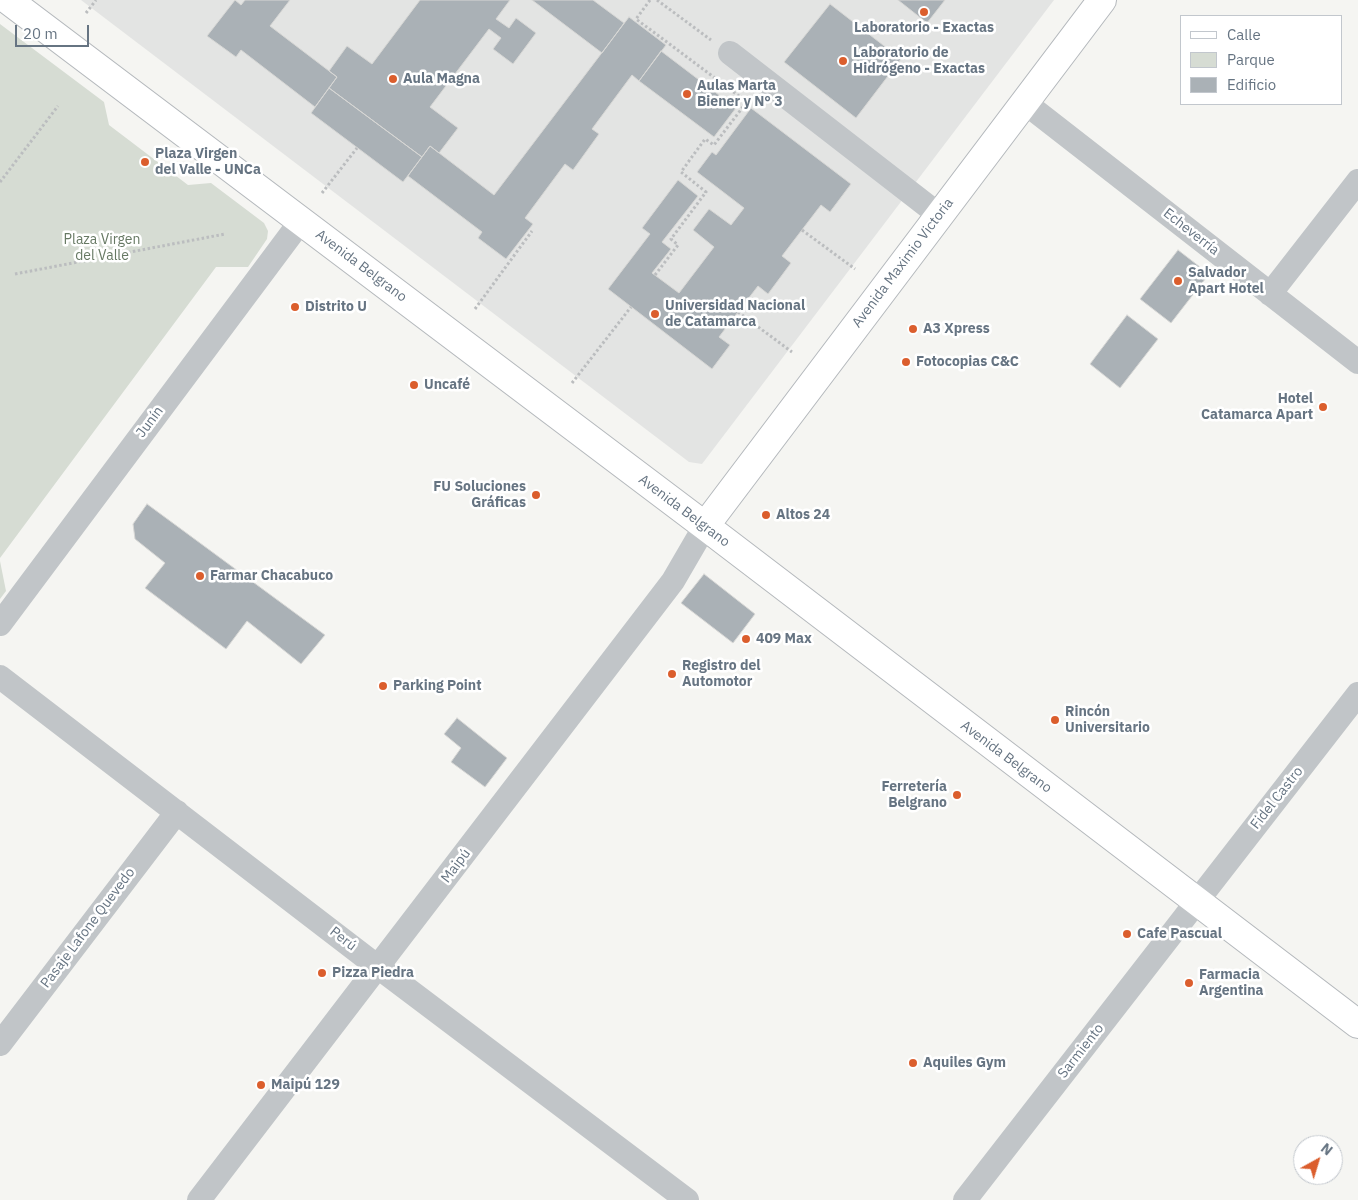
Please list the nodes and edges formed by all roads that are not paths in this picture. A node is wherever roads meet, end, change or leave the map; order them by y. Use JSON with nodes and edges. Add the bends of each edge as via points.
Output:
{"nodes":[{"id":1,"x":8,"y":0,"type":"edge"},
{"id":2,"x":1102,"y":0,"type":"edge"},
{"id":3,"x":730,"y":54,"type":"road end"},
{"id":4,"x":1024,"y":102,"type":"junction"},
{"id":5,"x":1358,"y":181,"type":"edge"},
{"id":6,"x":939,"y":215,"type":"junction"},
{"id":7,"x":301,"y":221,"type":"junction"},
{"id":8,"x":1270,"y":294,"type":"junction"},
{"id":9,"x":1358,"y":362,"type":"edge"},
{"id":10,"x":705,"y":526,"type":"junction"},
{"id":11,"x":0,"y":624,"type":"edge"},
{"id":12,"x":0,"y":677,"type":"edge"},
{"id":13,"x":1358,"y":694,"type":"edge"},
{"id":14,"x":177,"y":812,"type":"junction"},
{"id":15,"x":1196,"y":902,"type":"junction"},
{"id":16,"x":378,"y":967,"type":"junction"},
{"id":17,"x":1358,"y":1024,"type":"edge"},
{"id":18,"x":0,"y":1044,"type":"edge"},
{"id":19,"x":199,"y":1200,"type":"edge"},
{"id":20,"x":687,"y":1200,"type":"edge"},
{"id":21,"x":965,"y":1200,"type":"edge"}],
"edges":[{"from":1,"to":7,"type":"main road","name":"Avenida Belgrano"},
{"from":2,"to":4,"type":"main road","name":"Avenida Maximio Victoria"},
{"from":3,"to":6,"type":"street"},
{"from":4,"to":6,"type":"main road","name":"Avenida Maximio Victoria"},
{"from":4,"to":8,"type":"street","name":"Echeverría"},
{"from":5,"to":8,"type":"street"},
{"from":6,"to":10,"type":"main road","name":"Avenida Maximio Victoria"},
{"from":7,"to":10,"type":"main road","name":"Avenida Belgrano"},
{"from":7,"to":11,"type":"street","name":"Junín"},
{"from":8,"to":9,"type":"street","name":"Echeverría"},
{"from":10,"to":15,"type":"main road","name":"Avenida Belgrano"},
{"from":10,"to":16,"type":"street","name":"Maipú","via":[[673,582]]},
{"from":12,"to":14,"type":"street","name":"Perú"},
{"from":13,"to":15,"type":"street","name":"Fidel Castro"},
{"from":14,"to":16,"type":"street","name":"Perú"},
{"from":14,"to":18,"type":"street","name":"Pasaje Lafone Quevedo"},
{"from":15,"to":17,"type":"main road","name":"Avenida Belgrano"},
{"from":15,"to":21,"type":"street","name":"Sarmiento"},
{"from":16,"to":19,"type":"street","name":"Maipú"},
{"from":16,"to":20,"type":"street","name":"Perú"}]}
